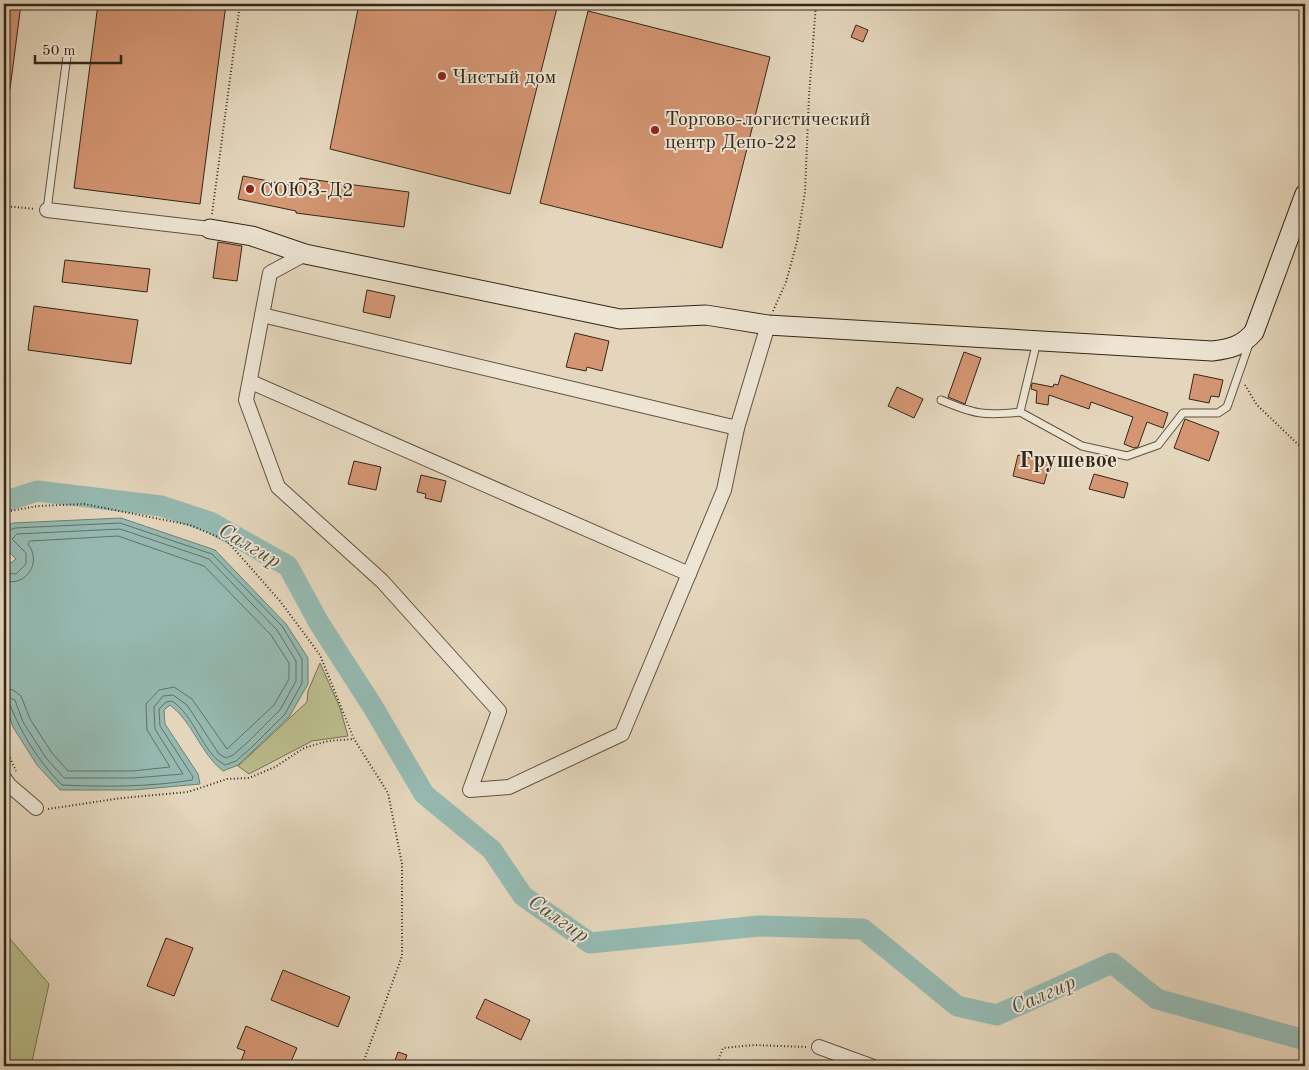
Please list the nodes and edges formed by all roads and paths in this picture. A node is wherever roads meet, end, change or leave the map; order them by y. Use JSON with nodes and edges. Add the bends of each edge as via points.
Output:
{"nodes":[{"id":1,"x":240,"y":4,"type":"edge"},
{"id":2,"x":816,"y":4,"type":"edge"},
{"id":3,"x":67,"y":56,"type":"dead end"},
{"id":4,"x":1305,"y":194,"type":"edge"},
{"id":5,"x":4,"y":206,"type":"edge"},
{"id":6,"x":47,"y":210,"type":"junction"},
{"id":7,"x":210,"y":229,"type":"junction"},
{"id":8,"x":305,"y":254,"type":"junction"},
{"id":9,"x":262,"y":315,"type":"junction"},
{"id":10,"x":768,"y":325,"type":"junction"},
{"id":11,"x":1254,"y":332,"type":"junction"},
{"id":12,"x":1037,"y":341,"type":"junction"},
{"id":13,"x":1238,"y":372,"type":"junction"},
{"id":14,"x":251,"y":382,"type":"junction"},
{"id":15,"x":941,"y":400,"type":"dead end"},
{"id":16,"x":1020,"y":412,"type":"junction"},
{"id":17,"x":737,"y":428,"type":"junction"},
{"id":18,"x":1305,"y":451,"type":"edge"},
{"id":19,"x":4,"y":512,"type":"edge"},
{"id":20,"x":689,"y":574,"type":"junction"},
{"id":21,"x":354,"y":739,"type":"junction"},
{"id":22,"x":4,"y":744,"type":"edge"},
{"id":23,"x":11,"y":777,"type":"edge"},
{"id":24,"x":36,"y":808,"type":"joint"},
{"id":25,"x":819,"y":1047,"type":"joint"},
{"id":26,"x":362,"y":1066,"type":"edge"},
{"id":27,"x":716,"y":1066,"type":"edge"},
{"id":28,"x":871,"y":1066,"type":"edge"}],
"edges":[{"from":1,"to":7,"type":"path"},
{"from":2,"to":10,"type":"path","via":[[805,192],[798,242]]},
{"from":3,"to":6,"type":"lane"},
{"from":4,"to":11,"type":"street"},
{"from":5,"to":6,"type":"path"},
{"from":6,"to":7,"type":"street"},
{"from":7,"to":8,"type":"street","via":[[252,236]]},
{"from":8,"to":9,"type":"street","via":[[270,273]]},
{"from":8,"to":10,"type":"street","via":[[620,319],[706,315]]},
{"from":9,"to":14,"type":"street"},
{"from":9,"to":17,"type":"street"},
{"from":10,"to":12,"type":"street"},
{"from":10,"to":17,"type":"street"},
{"from":11,"to":12,"type":"street","via":[[1238,346],[1212,351]]},
{"from":11,"to":13,"type":"lane"},
{"from":12,"to":16,"type":"lane"},
{"from":13,"to":16,"type":"lane","via":[[1227,407],[1218,413],[1183,413],[1158,445],[1127,456],[1082,446]]},
{"from":13,"to":18,"type":"path","via":[[1257,405]]},
{"from":14,"to":20,"type":"street"},
{"from":14,"to":20,"type":"street","via":[[246,400],[278,487],[382,581],[499,712],[470,790],[508,787],[622,734]]},
{"from":15,"to":16,"type":"lane","via":[[973,414]]},
{"from":17,"to":20,"type":"street","via":[[724,490]]},
{"from":19,"to":21,"type":"path","via":[[38,506],[84,504],[190,525],[227,541],[280,601],[320,656]]},
{"from":21,"to":24,"type":"path","via":[[328,740],[304,748],[275,767],[249,778],[227,779],[188,792],[122,798],[52,810]]},
{"from":21,"to":26,"type":"path","via":[[388,793],[402,864],[402,956]]},
{"from":22,"to":23,"type":"path"},
{"from":23,"to":24,"type":"street","via":[[9,785]]},
{"from":25,"to":27,"type":"path","via":[[754,1045],[723,1048]]},
{"from":25,"to":28,"type":"street"}]}
